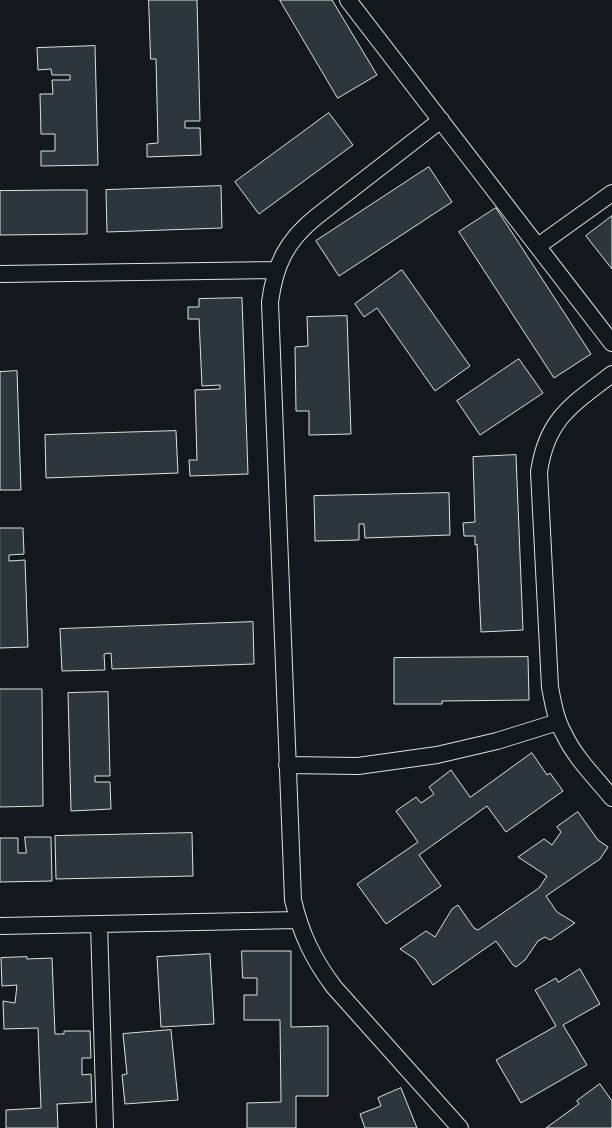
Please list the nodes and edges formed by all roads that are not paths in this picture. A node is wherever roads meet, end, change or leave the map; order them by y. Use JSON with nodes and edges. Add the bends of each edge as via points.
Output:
{"nodes":[{"id":1,"x":348,"y":0,"type":"edge"},
{"id":2,"x":441,"y":120,"type":"junction"},
{"id":3,"x":612,"y":193,"type":"edge"},
{"id":4,"x":538,"y":246,"type":"junction"},
{"id":5,"x":276,"y":270,"type":"junction"},
{"id":6,"x":0,"y":274,"type":"edge"},
{"id":7,"x":612,"y":342,"type":"edge"},
{"id":8,"x":612,"y":374,"type":"edge"},
{"id":9,"x":558,"y":722,"type":"junction"},
{"id":10,"x":287,"y":765,"type":"junction"},
{"id":11,"x":612,"y":798,"type":"edge"},
{"id":12,"x":298,"y":920,"type":"junction"},
{"id":13,"x":99,"y":924,"type":"junction"},
{"id":14,"x":0,"y":926,"type":"edge"},
{"id":15,"x":105,"y":1128,"type":"edge"},
{"id":16,"x":460,"y":1128,"type":"edge"}],
"edges":[{"from":1,"to":2,"type":"street"},
{"from":2,"to":4,"type":"street"},
{"from":2,"to":5,"type":"street","via":[[306,225],[290,243]]},
{"from":3,"to":4,"type":"street"},
{"from":4,"to":7,"type":"street"},
{"from":5,"to":6,"type":"street"},
{"from":5,"to":10,"type":"street","via":[[270,302]]},
{"from":8,"to":9,"type":"street","via":[[568,408],[559,419],[546,443],[540,465],[550,687]]},
{"from":9,"to":10,"type":"street","via":[[496,742],[437,755],[358,766]]},
{"from":9,"to":11,"type":"street","via":[[576,755]]},
{"from":10,"to":12,"type":"street","via":[[292,900]]},
{"from":12,"to":13,"type":"street"},
{"from":12,"to":16,"type":"street","via":[[313,957],[334,987]]},
{"from":13,"to":14,"type":"street"},
{"from":13,"to":15,"type":"street"}]}
